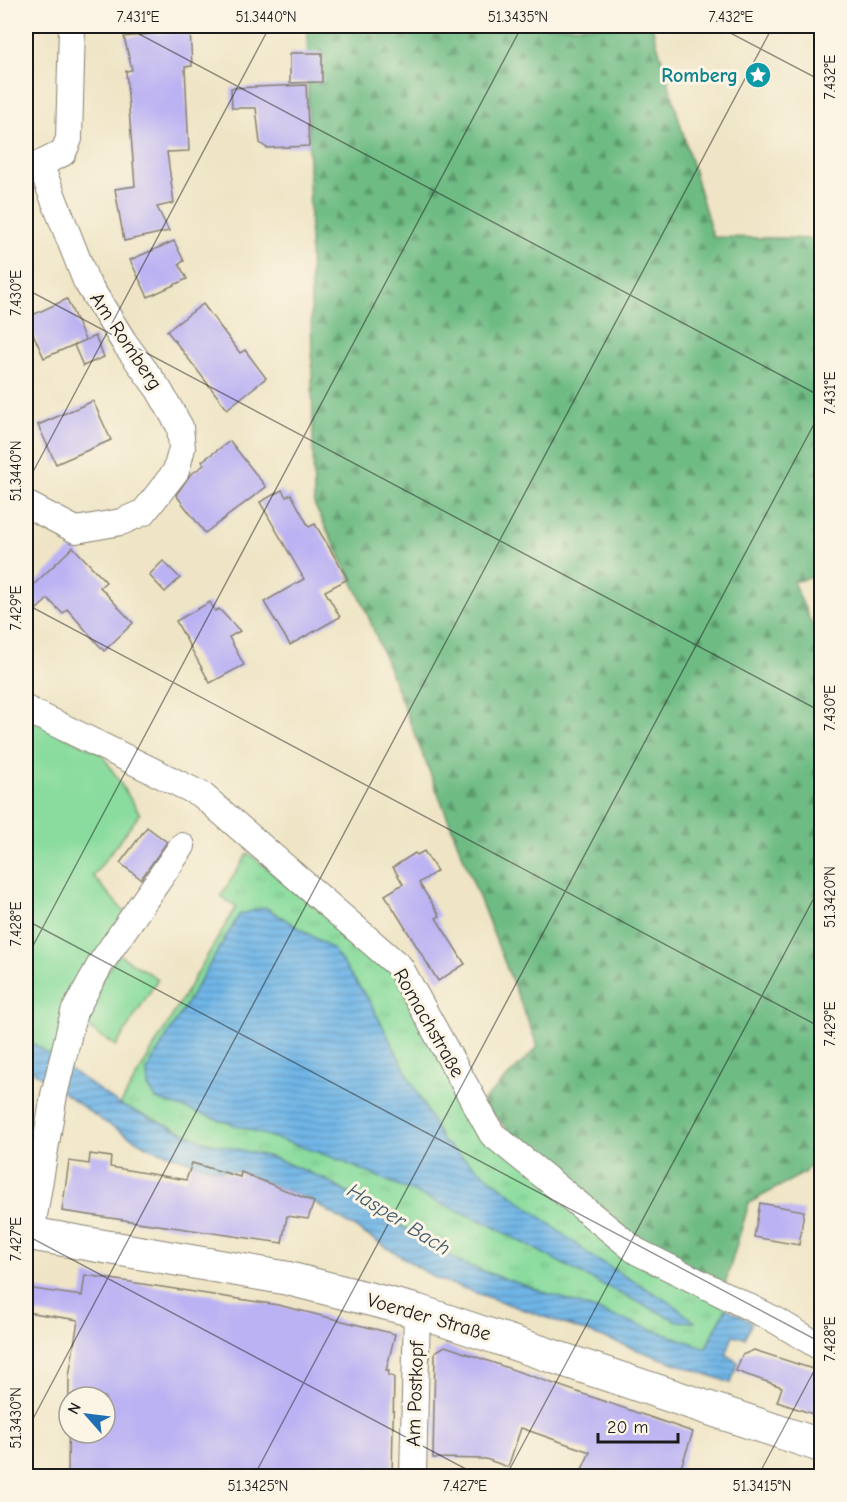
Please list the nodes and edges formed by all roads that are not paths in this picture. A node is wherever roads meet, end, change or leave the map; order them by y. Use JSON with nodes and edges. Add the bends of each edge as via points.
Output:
{"nodes":[{"id":1,"x":72,"y":26,"type":"edge"},
{"id":2,"x":33,"y":165,"type":"edge"},
{"id":3,"x":26,"y":504,"type":"edge"},
{"id":4,"x":26,"y":709,"type":"edge"},
{"id":5,"x":182,"y":846,"type":"dead end"},
{"id":6,"x":28,"y":1233,"type":"edge"},
{"id":7,"x":417,"y":1311,"type":"junction"},
{"id":8,"x":822,"y":1348,"type":"edge"},
{"id":9,"x":822,"y":1446,"type":"edge"},
{"id":10,"x":413,"y":1476,"type":"edge"}],
"edges":[{"from":1,"to":2,"type":"street","via":[[69,139],[63,153]]},
{"from":2,"to":3,"type":"street","name":"Am Romberg","via":[[86,281],[180,427],[182,448],[176,471],[144,512],[121,522],[76,530]]},
{"from":4,"to":8,"type":"street","name":"Romachstraße","via":[[202,795],[399,967],[492,1134],[636,1251],[777,1321]]},
{"from":5,"to":6,"type":"street","via":[[101,963],[74,1012]]},
{"from":6,"to":7,"type":"main road","name":"Voerder Straße","via":[[286,1278]]},
{"from":7,"to":9,"type":"main road","name":"Voerder Straße"},
{"from":7,"to":10,"type":"street","name":"Am Postkopf"}]}
